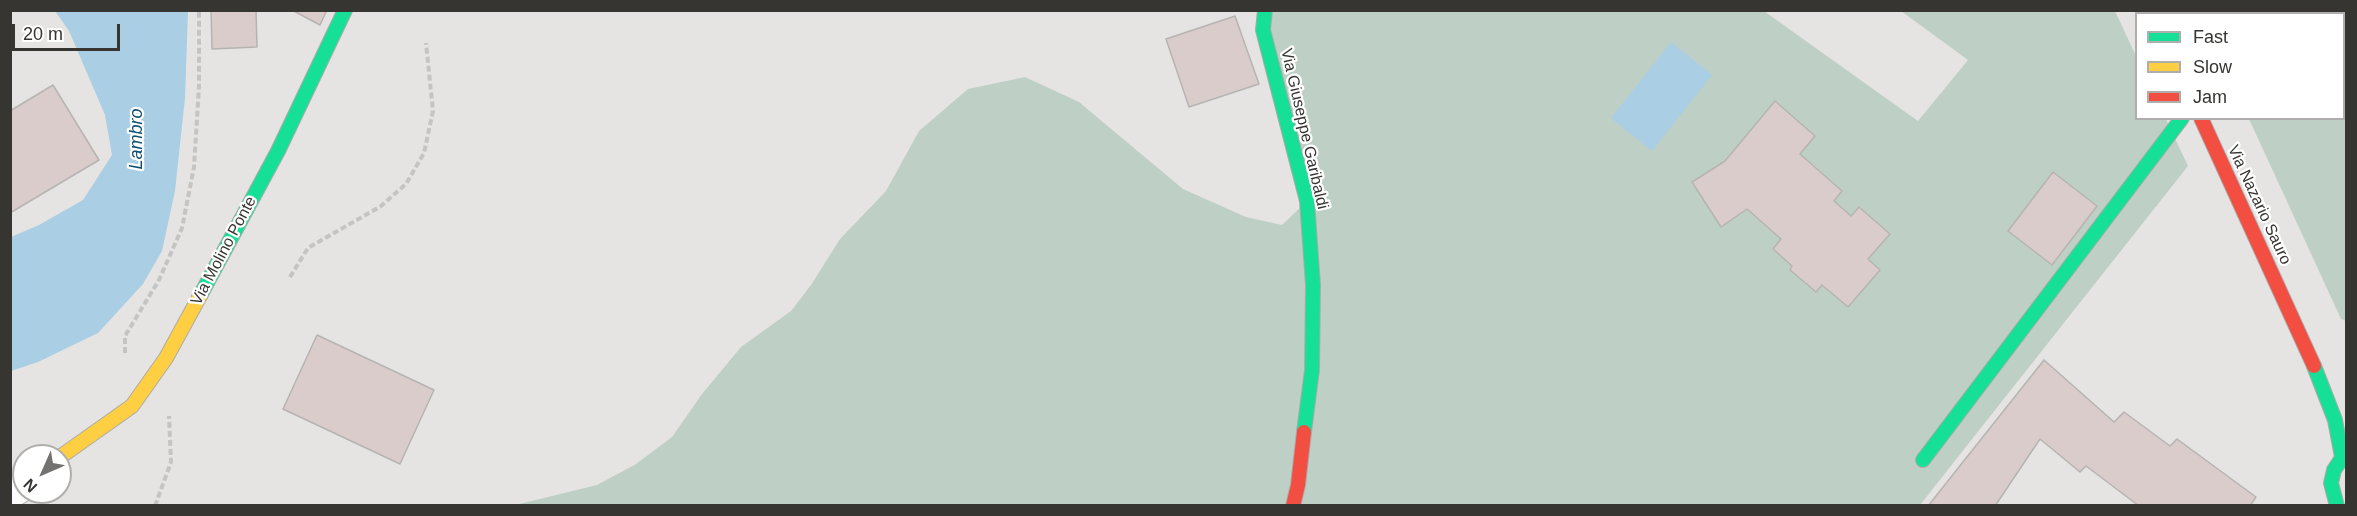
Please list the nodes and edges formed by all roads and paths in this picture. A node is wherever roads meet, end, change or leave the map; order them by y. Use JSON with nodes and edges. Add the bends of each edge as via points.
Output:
{"nodes":[{"id":1,"x":199,"y":10,"type":"edge"},
{"id":2,"x":345,"y":10,"type":"edge"},
{"id":3,"x":1265,"y":10,"type":"edge"},
{"id":4,"x":426,"y":43,"type":"dead end"},
{"id":5,"x":2180,"y":120,"type":"edge"},
{"id":6,"x":2202,"y":120,"type":"edge"},
{"id":7,"x":290,"y":277,"type":"dead end"},
{"id":8,"x":2288,"y":306,"type":"junction"},
{"id":9,"x":166,"y":358,"type":"junction"},
{"id":10,"x":2333,"y":373,"type":"dead end"},
{"id":11,"x":144,"y":389,"type":"junction"},
{"id":12,"x":72,"y":449,"type":"edge"},
{"id":13,"x":1923,"y":460,"type":"dead end"},
{"id":14,"x":2335,"y":481,"type":"edge"},
{"id":15,"x":155,"y":506,"type":"edge"},
{"id":16,"x":1293,"y":506,"type":"edge"}],
"edges":[{"from":1,"to":11,"type":"path","via":[[194,167],[182,228],[159,280],[125,336],[124,365]]},
{"from":2,"to":9,"type":"street","name":"Via Molino Ponte","via":[[278,151]]},
{"from":3,"to":16,"type":"street","name":"Via Giuseppe Garibaldi","via":[[1263,30],[1307,201],[1313,285],[1312,370]]},
{"from":4,"to":7,"type":"path","via":[[433,111],[424,153],[406,184],[381,206],[308,248]]},
{"from":5,"to":13,"type":"street"},
{"from":6,"to":8,"type":"street","name":"Via Nazario Sauro"},
{"from":8,"to":10,"type":"street","name":"Via Nazario Sauro"},
{"from":8,"to":14,"type":"street","name":"Via Nazario Sauro","via":[[2335,420]]},
{"from":9,"to":11,"type":"street","name":"Via Molino Ponte"},
{"from":9,"to":15,"type":"path","via":[[171,462]]},
{"from":11,"to":12,"type":"street","name":"Via Molino Ponte","via":[[132,406]]}]}
